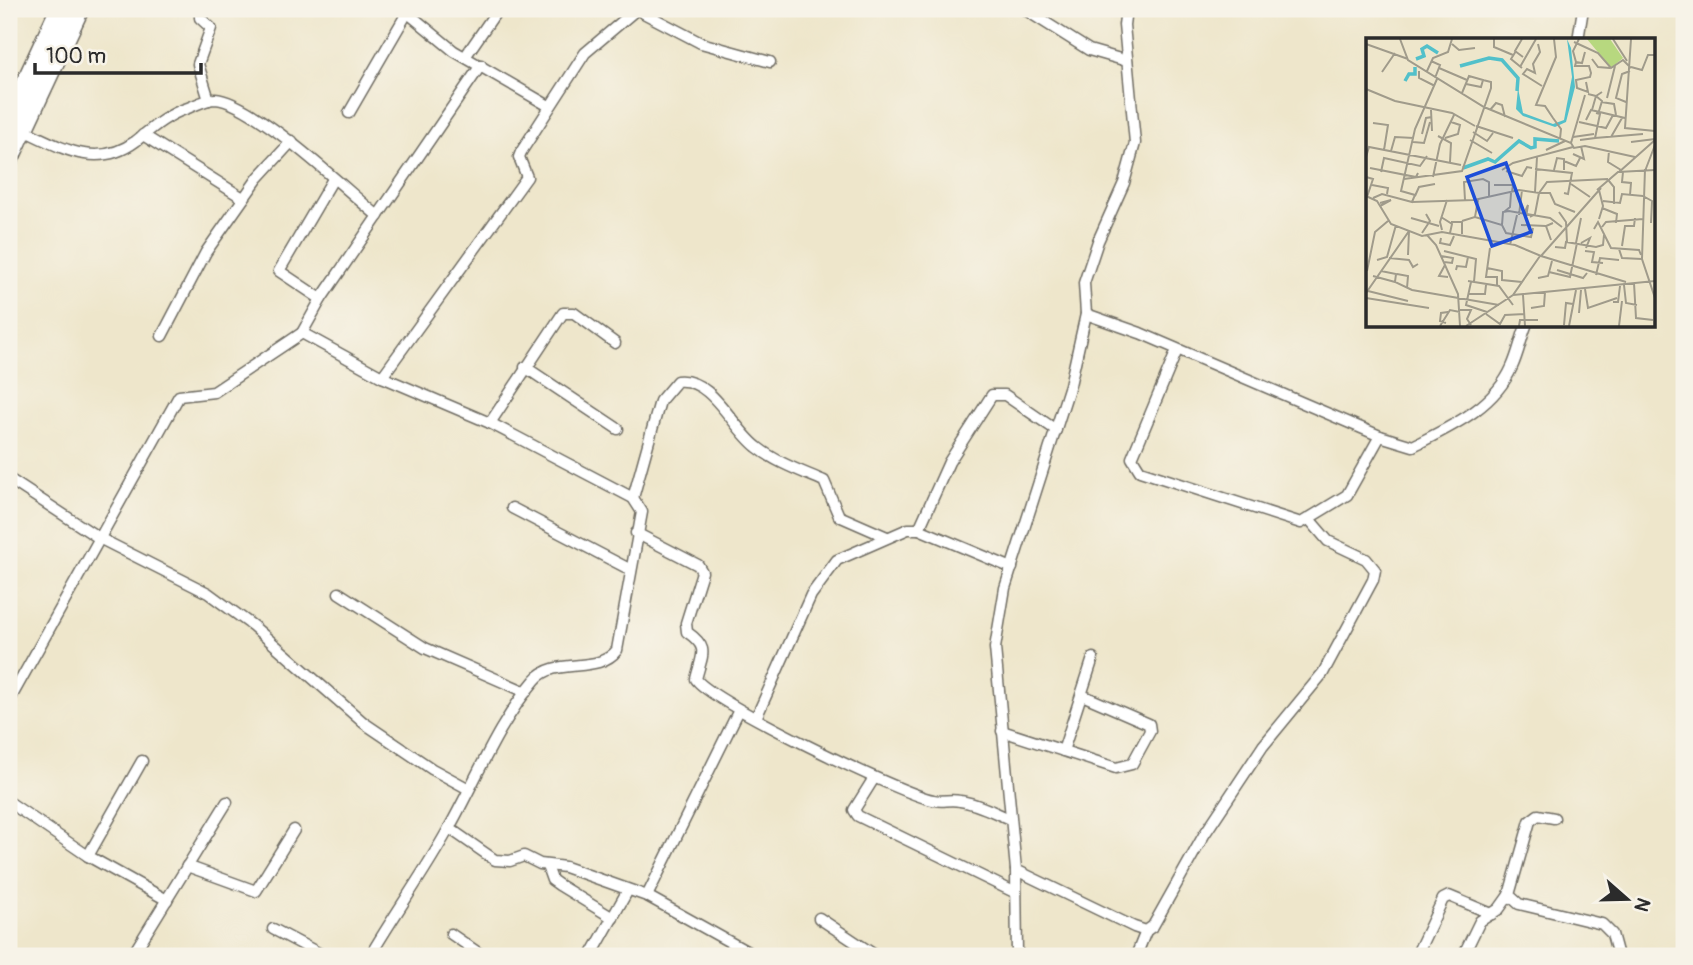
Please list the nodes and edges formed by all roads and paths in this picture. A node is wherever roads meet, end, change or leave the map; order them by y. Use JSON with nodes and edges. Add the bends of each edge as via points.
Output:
{"nodes":[{"id":1,"x":60,"y":9,"type":"edge"},
{"id":2,"x":79,"y":9,"type":"edge"},
{"id":3,"x":200,"y":9,"type":"edge"},
{"id":4,"x":498,"y":9,"type":"edge"},
{"id":5,"x":636,"y":9,"type":"edge"},
{"id":6,"x":1024,"y":9,"type":"edge"},
{"id":7,"x":1126,"y":9,"type":"edge"},
{"id":8,"x":1583,"y":9,"type":"edge"},
{"id":9,"x":405,"y":11,"type":"edge"},
{"id":10,"x":1578,"y":38,"type":"edge"},
{"id":11,"x":465,"y":57,"type":"junction"},
{"id":12,"x":1127,"y":61,"type":"junction"},
{"id":13,"x":770,"y":62,"type":"dead end"},
{"id":14,"x":481,"y":65,"type":"junction"},
{"id":15,"x":209,"y":100,"type":"junction"},
{"id":16,"x":550,"y":106,"type":"junction"},
{"id":17,"x":349,"y":113,"type":"dead end"},
{"id":18,"x":16,"y":124,"type":"edge"},
{"id":19,"x":143,"y":135,"type":"junction"},
{"id":20,"x":292,"y":142,"type":"junction"},
{"id":21,"x":9,"y":159,"type":"edge"},
{"id":22,"x":333,"y":179,"type":"junction"},
{"id":23,"x":243,"y":198,"type":"junction"},
{"id":24,"x":378,"y":216,"type":"junction"},
{"id":25,"x":321,"y":299,"type":"junction"},
{"id":26,"x":1086,"y":314,"type":"junction"},
{"id":27,"x":1526,"y":327,"type":"edge"},
{"id":28,"x":302,"y":334,"type":"junction"},
{"id":29,"x":162,"y":336,"type":"dead end"},
{"id":30,"x":615,"y":343,"type":"dead end"},
{"id":31,"x":1177,"y":350,"type":"junction"},
{"id":32,"x":525,"y":367,"type":"junction"},
{"id":33,"x":382,"y":377,"type":"junction"},
{"id":34,"x":490,"y":424,"type":"junction"},
{"id":35,"x":618,"y":429,"type":"dead end"},
{"id":36,"x":1056,"y":430,"type":"junction"},
{"id":37,"x":1380,"y":436,"type":"junction"},
{"id":38,"x":9,"y":479,"type":"edge"},
{"id":39,"x":633,"y":498,"type":"junction"},
{"id":40,"x":512,"y":508,"type":"dead end"},
{"id":41,"x":1310,"y":520,"type":"junction"},
{"id":42,"x":919,"y":529,"type":"junction"},
{"id":43,"x":636,"y":533,"type":"junction"},
{"id":44,"x":887,"y":537,"type":"junction"},
{"id":45,"x":99,"y":538,"type":"junction"},
{"id":46,"x":1012,"y":568,"type":"junction"},
{"id":47,"x":631,"y":570,"type":"junction"},
{"id":48,"x":339,"y":593,"type":"dead end"},
{"id":49,"x":1093,"y":658,"type":"dead end"},
{"id":50,"x":526,"y":692,"type":"junction"},
{"id":51,"x":1083,"y":695,"type":"junction"},
{"id":52,"x":9,"y":701,"type":"edge"},
{"id":53,"x":739,"y":710,"type":"junction"},
{"id":54,"x":756,"y":719,"type":"junction"},
{"id":55,"x":1002,"y":731,"type":"junction"},
{"id":56,"x":1063,"y":751,"type":"junction"},
{"id":57,"x":142,"y":761,"type":"dead end"},
{"id":58,"x":874,"y":778,"type":"junction"},
{"id":59,"x":467,"y":788,"type":"junction"},
{"id":60,"x":9,"y":802,"type":"edge"},
{"id":61,"x":227,"y":802,"type":"dead end"},
{"id":62,"x":1555,"y":818,"type":"dead end"},
{"id":63,"x":1010,"y":820,"type":"junction"},
{"id":64,"x":449,"y":828,"type":"junction"},
{"id":65,"x":294,"y":830,"type":"dead end"},
{"id":66,"x":88,"y":856,"type":"junction"},
{"id":67,"x":187,"y":866,"type":"junction"},
{"id":68,"x":547,"y":866,"type":"junction"},
{"id":69,"x":1016,"y":870,"type":"junction"},
{"id":70,"x":628,"y":890,"type":"junction"},
{"id":71,"x":1016,"y":893,"type":"junction"},
{"id":72,"x":1509,"y":895,"type":"junction"},
{"id":73,"x":647,"y":896,"type":"junction"},
{"id":74,"x":167,"y":900,"type":"junction"},
{"id":75,"x":1492,"y":914,"type":"junction"},
{"id":76,"x":613,"y":918,"type":"junction"},
{"id":77,"x":819,"y":918,"type":"dead end"},
{"id":78,"x":273,"y":929,"type":"dead end"},
{"id":79,"x":1146,"y":930,"type":"junction"},
{"id":80,"x":451,"y":934,"type":"dead end"},
{"id":81,"x":132,"y":956,"type":"edge"},
{"id":82,"x":324,"y":956,"type":"edge"},
{"id":83,"x":370,"y":956,"type":"edge"},
{"id":84,"x":483,"y":956,"type":"edge"},
{"id":85,"x":591,"y":956,"type":"edge"},
{"id":86,"x":755,"y":956,"type":"edge"},
{"id":87,"x":876,"y":956,"type":"edge"},
{"id":88,"x":1017,"y":956,"type":"edge"},
{"id":89,"x":1136,"y":956,"type":"edge"},
{"id":90,"x":1416,"y":956,"type":"edge"},
{"id":91,"x":1463,"y":956,"type":"edge"},
{"id":92,"x":1618,"y":956,"type":"edge"}],
"edges":[{"from":1,"to":18,"type":"highway"},
{"from":2,"to":18,"type":"highway"},
{"from":3,"to":15,"type":"street","via":[[200,19],[211,28],[198,64]]},
{"from":4,"to":11,"type":"street"},
{"from":5,"to":13,"type":"street","via":[[701,43]]},
{"from":5,"to":16,"type":"street","via":[[585,53]]},
{"from":6,"to":12,"type":"street","via":[[1089,50]]},
{"from":7,"to":12,"type":"street"},
{"from":8,"to":10,"type":"street"},
{"from":9,"to":11,"type":"street"},
{"from":9,"to":17,"type":"street"},
{"from":11,"to":14,"type":"street"},
{"from":12,"to":26,"type":"street","via":[[1135,143],[1084,284]]},
{"from":14,"to":16,"type":"street"},
{"from":14,"to":24,"type":"street"},
{"from":15,"to":19,"type":"street","via":[[177,112]]},
{"from":15,"to":20,"type":"street","via":[[226,102]]},
{"from":16,"to":33,"type":"street","via":[[519,157],[527,177]]},
{"from":18,"to":19,"type":"street","via":[[64,149],[100,157],[121,152]]},
{"from":18,"to":21,"type":"highway"},
{"from":19,"to":23,"type":"street"},
{"from":20,"to":22,"type":"street"},
{"from":20,"to":23,"type":"street"},
{"from":22,"to":24,"type":"street"},
{"from":22,"to":25,"type":"street","via":[[279,271]]},
{"from":23,"to":29,"type":"street","via":[[206,252]]},
{"from":24,"to":25,"type":"street"},
{"from":25,"to":28,"type":"street"},
{"from":26,"to":31,"type":"street"},
{"from":26,"to":36,"type":"street"},
{"from":27,"to":37,"type":"street","via":[[1512,367],[1469,417],[1413,446]]},
{"from":28,"to":33,"type":"street"},
{"from":28,"to":45,"type":"street","via":[[214,392],[179,396]]},
{"from":30,"to":32,"type":"street","via":[[568,311]]},
{"from":31,"to":37,"type":"street"},
{"from":31,"to":41,"type":"street","via":[[1132,458],[1134,466],[1293,523]]},
{"from":32,"to":34,"type":"street"},
{"from":32,"to":35,"type":"street"},
{"from":33,"to":34,"type":"street"},
{"from":34,"to":39,"type":"street"},
{"from":36,"to":42,"type":"street","via":[[1006,395],[992,396],[949,462]]},
{"from":36,"to":46,"type":"street"},
{"from":37,"to":41,"type":"street","via":[[1347,495]]},
{"from":38,"to":45,"type":"street"},
{"from":39,"to":43,"type":"street","via":[[642,512]]},
{"from":39,"to":44,"type":"street","via":[[660,401],[683,380],[702,387],[759,449],[824,481],[839,516]]},
{"from":40,"to":47,"type":"street"},
{"from":41,"to":79,"type":"street","via":[[1334,545],[1366,559],[1375,570],[1373,580],[1316,684],[1263,746],[1204,835],[1159,919]]},
{"from":42,"to":44,"type":"street"},
{"from":42,"to":46,"type":"street"},
{"from":43,"to":47,"type":"street"},
{"from":43,"to":53,"type":"street","via":[[698,565],[702,572],[686,623],[687,632],[704,649],[696,679]]},
{"from":44,"to":54,"type":"street","via":[[837,560],[819,583]]},
{"from":45,"to":52,"type":"street"},
{"from":45,"to":59,"type":"street","via":[[208,593],[364,723]]},
{"from":46,"to":55,"type":"street","via":[[995,648]]},
{"from":47,"to":50,"type":"street","via":[[621,636],[611,658],[551,669]]},
{"from":48,"to":50,"type":"street","via":[[425,648]]},
{"from":49,"to":51,"type":"street"},
{"from":50,"to":59,"type":"street"},
{"from":51,"to":56,"type":"street"},
{"from":51,"to":56,"type":"street","via":[[1142,719],[1150,731],[1132,764],[1123,769]]},
{"from":53,"to":54,"type":"street"},
{"from":53,"to":73,"type":"street"},
{"from":54,"to":58,"type":"street"},
{"from":55,"to":56,"type":"street"},
{"from":55,"to":63,"type":"street"},
{"from":57,"to":66,"type":"street"},
{"from":58,"to":63,"type":"street","via":[[934,800],[963,801]]},
{"from":58,"to":71,"type":"street","via":[[856,803],[858,816]]},
{"from":59,"to":64,"type":"street"},
{"from":60,"to":66,"type":"street"},
{"from":61,"to":67,"type":"street"},
{"from":62,"to":72,"type":"street","via":[[1538,814],[1530,821]]},
{"from":63,"to":69,"type":"street"},
{"from":64,"to":68,"type":"street","via":[[495,860],[524,856]]},
{"from":64,"to":83,"type":"street"},
{"from":65,"to":67,"type":"street","via":[[256,891]]},
{"from":66,"to":74,"type":"street"},
{"from":67,"to":74,"type":"street"},
{"from":68,"to":70,"type":"street","via":[[565,867]]},
{"from":68,"to":76,"type":"street","via":[[552,880]]},
{"from":69,"to":71,"type":"street"},
{"from":69,"to":79,"type":"street"},
{"from":70,"to":73,"type":"street"},
{"from":70,"to":76,"type":"street"},
{"from":71,"to":88,"type":"street"},
{"from":72,"to":75,"type":"street"},
{"from":72,"to":92,"type":"street","via":[[1519,904],[1602,923],[1612,934]]},
{"from":73,"to":86,"type":"street"},
{"from":74,"to":81,"type":"street"},
{"from":75,"to":90,"type":"street","via":[[1449,896],[1443,899]]},
{"from":75,"to":91,"type":"street","via":[[1480,921]]},
{"from":76,"to":85,"type":"street"},
{"from":77,"to":87,"type":"street"},
{"from":78,"to":82,"type":"street"},
{"from":79,"to":89,"type":"street"},
{"from":80,"to":84,"type":"street"}]}
